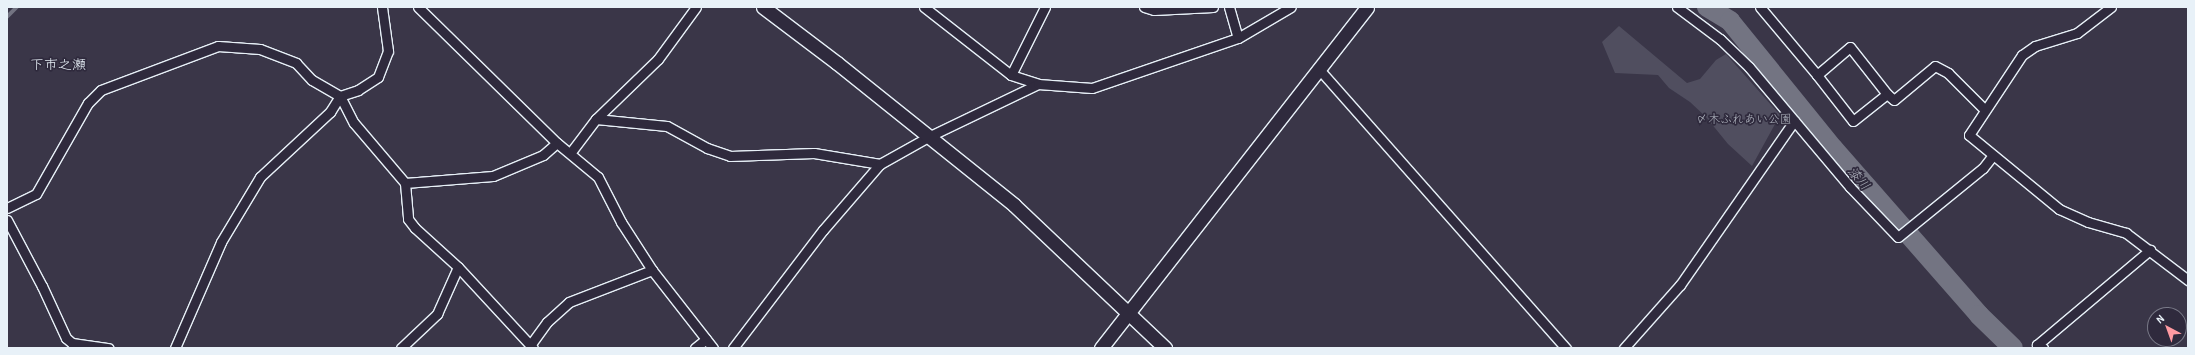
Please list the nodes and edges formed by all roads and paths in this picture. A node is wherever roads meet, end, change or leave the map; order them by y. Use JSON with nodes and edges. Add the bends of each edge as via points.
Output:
{"nodes":[{"id":1,"x":382,"y":7,"type":"edge"},
{"id":2,"x":418,"y":7,"type":"edge"},
{"id":3,"x":696,"y":7,"type":"edge"},
{"id":4,"x":763,"y":7,"type":"edge"},
{"id":5,"x":924,"y":7,"type":"edge"},
{"id":6,"x":1045,"y":7,"type":"edge"},
{"id":7,"x":1144,"y":7,"type":"edge"},
{"id":8,"x":1213,"y":7,"type":"edge"},
{"id":9,"x":1229,"y":7,"type":"edge"},
{"id":10,"x":1291,"y":7,"type":"edge"},
{"id":11,"x":1367,"y":7,"type":"edge"},
{"id":12,"x":1677,"y":7,"type":"edge"},
{"id":13,"x":1760,"y":7,"type":"edge"},
{"id":14,"x":2111,"y":7,"type":"edge"},
{"id":15,"x":1238,"y":38,"type":"junction"},
{"id":16,"x":1318,"y":68,"type":"junction"},
{"id":17,"x":1011,"y":74,"type":"junction"},
{"id":18,"x":1817,"y":75,"type":"junction"},
{"id":19,"x":1038,"y":84,"type":"junction"},
{"id":20,"x":1887,"y":94,"type":"junction"},
{"id":21,"x":340,"y":96,"type":"junction"},
{"id":22,"x":1985,"y":110,"type":"junction"},
{"id":23,"x":596,"y":118,"type":"junction"},
{"id":24,"x":1794,"y":121,"type":"junction"},
{"id":25,"x":930,"y":136,"type":"junction"},
{"id":26,"x":557,"y":143,"type":"junction"},
{"id":27,"x":571,"y":152,"type":"junction"},
{"id":28,"x":1993,"y":155,"type":"junction"},
{"id":29,"x":880,"y":164,"type":"junction"},
{"id":30,"x":405,"y":183,"type":"junction"},
{"id":31,"x":7,"y":208,"type":"edge"},
{"id":32,"x":7,"y":220,"type":"edge"},
{"id":33,"x":2150,"y":250,"type":"junction"},
{"id":34,"x":458,"y":267,"type":"junction"},
{"id":35,"x":652,"y":270,"type":"junction"},
{"id":36,"x":2188,"y":280,"type":"edge"},
{"id":37,"x":1129,"y":313,"type":"junction"},
{"id":38,"x":706,"y":339,"type":"junction"},
{"id":39,"x":532,"y":346,"type":"edge"},
{"id":40,"x":109,"y":348,"type":"edge"},
{"id":41,"x":175,"y":348,"type":"edge"},
{"id":42,"x":401,"y":348,"type":"edge"},
{"id":43,"x":695,"y":348,"type":"edge"},
{"id":44,"x":713,"y":348,"type":"edge"},
{"id":45,"x":733,"y":348,"type":"edge"},
{"id":46,"x":1101,"y":348,"type":"edge"},
{"id":47,"x":1164,"y":348,"type":"edge"},
{"id":48,"x":1566,"y":348,"type":"edge"},
{"id":49,"x":1624,"y":348,"type":"edge"},
{"id":50,"x":2043,"y":348,"type":"edge"}],
"edges":[{"from":1,"to":21,"type":"street","via":[[388,51],[378,77],[358,90]]},
{"from":2,"to":26,"type":"street"},
{"from":3,"to":23,"type":"street","via":[[658,59]]},
{"from":4,"to":25,"type":"street"},
{"from":5,"to":17,"type":"street"},
{"from":6,"to":17,"type":"street"},
{"from":7,"to":8,"type":"street","via":[[1154,10]]},
{"from":9,"to":15,"type":"street"},
{"from":10,"to":15,"type":"street"},
{"from":11,"to":16,"type":"street"},
{"from":12,"to":24,"type":"street","via":[[1720,39],[1749,67]]},
{"from":13,"to":18,"type":"street"},
{"from":14,"to":22,"type":"street","via":[[2077,33],[2035,46],[2022,55]]},
{"from":15,"to":19,"type":"street","via":[[1092,88]]},
{"from":16,"to":37,"type":"street"},
{"from":16,"to":48,"type":"street"},
{"from":17,"to":19,"type":"street"},
{"from":18,"to":20,"type":"street","via":[[1853,121]]},
{"from":18,"to":20,"type":"street","via":[[1850,47]]},
{"from":19,"to":25,"type":"street"},
{"from":20,"to":22,"type":"street","via":[[1894,100],[1935,66],[1948,73]]},
{"from":21,"to":30,"type":"street","via":[[354,123]]},
{"from":21,"to":31,"type":"street","via":[[312,80],[296,63],[260,49],[218,46],[101,90],[88,103],[36,194]]},
{"from":21,"to":41,"type":"street","via":[[330,112],[260,177],[221,242]]},
{"from":22,"to":28,"type":"street","via":[[1969,135]]},
{"from":23,"to":27,"type":"street"},
{"from":23,"to":29,"type":"street","via":[[666,126],[707,148],[730,156],[814,153]]},
{"from":24,"to":28,"type":"street","via":[[1898,237],[1983,168]]},
{"from":24,"to":49,"type":"street","via":[[1680,285]]},
{"from":25,"to":29,"type":"street"},
{"from":25,"to":37,"type":"street","via":[[1014,205]]},
{"from":26,"to":27,"type":"street"},
{"from":26,"to":30,"type":"street","via":[[543,155],[493,176]]},
{"from":27,"to":35,"type":"street","via":[[598,177],[621,222]]},
{"from":28,"to":33,"type":"street","via":[[2059,209],[2088,222],[2126,233]]},
{"from":29,"to":45,"type":"street","via":[[823,230]]},
{"from":30,"to":34,"type":"street","via":[[408,219]]},
{"from":32,"to":40,"type":"street","via":[[66,338],[72,343]]},
{"from":33,"to":36,"type":"street"},
{"from":33,"to":50,"type":"street","via":[[2037,345]]},
{"from":34,"to":39,"type":"street"},
{"from":34,"to":42,"type":"street","via":[[437,314]]},
{"from":35,"to":38,"type":"street"},
{"from":35,"to":39,"type":"street","via":[[569,302],[547,322]]},
{"from":37,"to":46,"type":"street"},
{"from":37,"to":47,"type":"street"},
{"from":38,"to":43,"type":"street"},
{"from":38,"to":44,"type":"street"}]}
